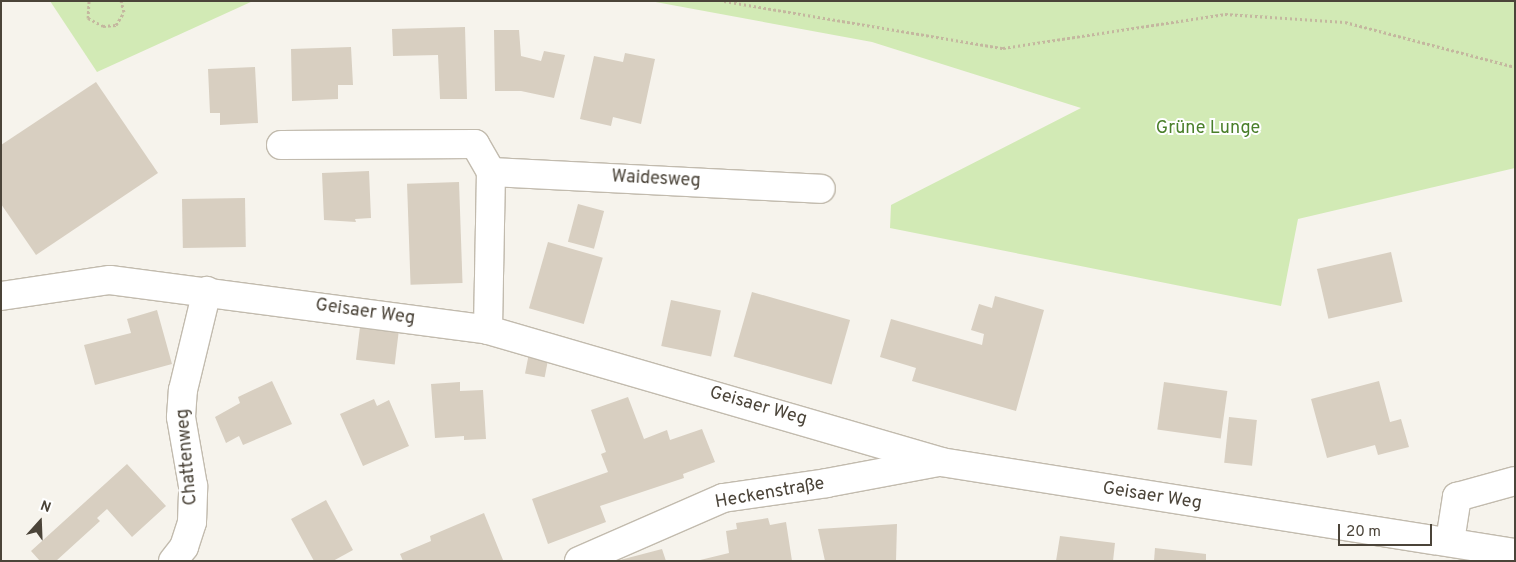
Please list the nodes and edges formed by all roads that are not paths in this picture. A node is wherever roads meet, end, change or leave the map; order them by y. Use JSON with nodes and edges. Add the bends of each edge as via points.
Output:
{"nodes":[{"id":1,"x":281,"y":145,"type":"dead end"},
{"id":2,"x":491,"y":172,"type":"junction"},
{"id":3,"x":821,"y":189,"type":"dead end"},
{"id":4,"x":207,"y":291,"type":"junction"},
{"id":5,"x":1,"y":296,"type":"edge"},
{"id":6,"x":488,"y":330,"type":"junction"},
{"id":7,"x":942,"y":462,"type":"junction"},
{"id":8,"x":1515,"y":482,"type":"edge"},
{"id":9,"x":1450,"y":541,"type":"junction"},
{"id":10,"x":1515,"y":553,"type":"edge"},
{"id":11,"x":173,"y":561,"type":"edge"},
{"id":12,"x":579,"y":561,"type":"edge"}],
"edges":[{"from":1,"to":2,"type":"street","via":[[475,144]]},
{"from":2,"to":3,"type":"street","name":"Waidesweg"},
{"from":2,"to":6,"type":"street"},
{"from":4,"to":5,"type":"street","name":"Geisaer Weg","via":[[110,280]]},
{"from":4,"to":6,"type":"street","name":"Geisaer Weg"},
{"from":4,"to":11,"type":"street","name":"Chattenweg","via":[[183,390],[181,417],[192,486],[192,522],[184,547]]},
{"from":6,"to":7,"type":"street","name":"Geisaer Weg"},
{"from":7,"to":9,"type":"street","name":"Geisaer Weg","via":[[1176,501]]},
{"from":7,"to":12,"type":"street","name":"Heckenstraße","via":[[827,484],[723,498]]},
{"from":8,"to":9,"type":"street","via":[[1457,496]]},
{"from":9,"to":10,"type":"street","name":"Geisaer Weg"}]}
